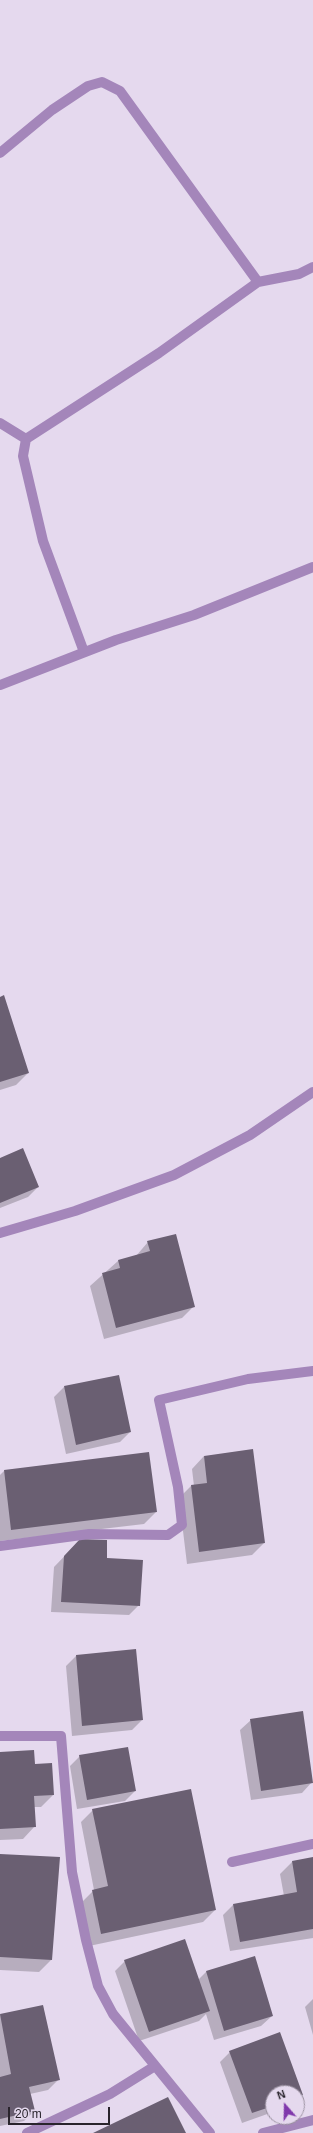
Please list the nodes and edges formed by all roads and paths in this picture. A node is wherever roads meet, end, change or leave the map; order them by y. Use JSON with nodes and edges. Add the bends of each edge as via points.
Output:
{"nodes":[{"id":1,"x":0,"y":153,"type":"edge"},
{"id":2,"x":313,"y":267,"type":"edge"},
{"id":3,"x":258,"y":282,"type":"junction"},
{"id":4,"x":0,"y":423,"type":"edge"},
{"id":5,"x":26,"y":439,"type":"junction"},
{"id":6,"x":313,"y":567,"type":"edge"},
{"id":7,"x":84,"y":652,"type":"junction"},
{"id":8,"x":0,"y":685,"type":"edge"},
{"id":9,"x":313,"y":1092,"type":"edge"},
{"id":10,"x":0,"y":1233,"type":"edge"},
{"id":11,"x":313,"y":1371,"type":"edge"},
{"id":12,"x":0,"y":1546,"type":"edge"},
{"id":13,"x":0,"y":1736,"type":"edge"},
{"id":14,"x":313,"y":1844,"type":"edge"},
{"id":15,"x":232,"y":1862,"type":"dead end"},
{"id":16,"x":155,"y":2066,"type":"junction"},
{"id":17,"x":313,"y":2120,"type":"edge"},
{"id":18,"x":27,"y":2133,"type":"edge"},
{"id":19,"x":210,"y":2133,"type":"edge"},
{"id":20,"x":263,"y":2133,"type":"edge"}],
"edges":[{"from":1,"to":3,"type":"street","via":[[52,110],[88,86],[102,82],[120,91]]},
{"from":2,"to":3,"type":"street","via":[[299,274]]},
{"from":3,"to":5,"type":"street","via":[[159,353]]},
{"from":4,"to":5,"type":"street"},
{"from":5,"to":7,"type":"street","via":[[23,456],[43,540]]},
{"from":6,"to":7,"type":"street","via":[[194,615]]},
{"from":7,"to":8,"type":"street"},
{"from":9,"to":10,"type":"street","via":[[250,1135],[174,1175],[75,1211]]},
{"from":11,"to":12,"type":"street","via":[[248,1379],[159,1400],[178,1487],[182,1525],[168,1535],[89,1534]]},
{"from":13,"to":16,"type":"street","via":[[61,1736],[72,1872],[98,1986],[114,2014]]},
{"from":14,"to":15,"type":"street"},
{"from":16,"to":18,"type":"street","via":[[110,2094]]},
{"from":16,"to":19,"type":"street"},
{"from":17,"to":20,"type":"street"}]}
